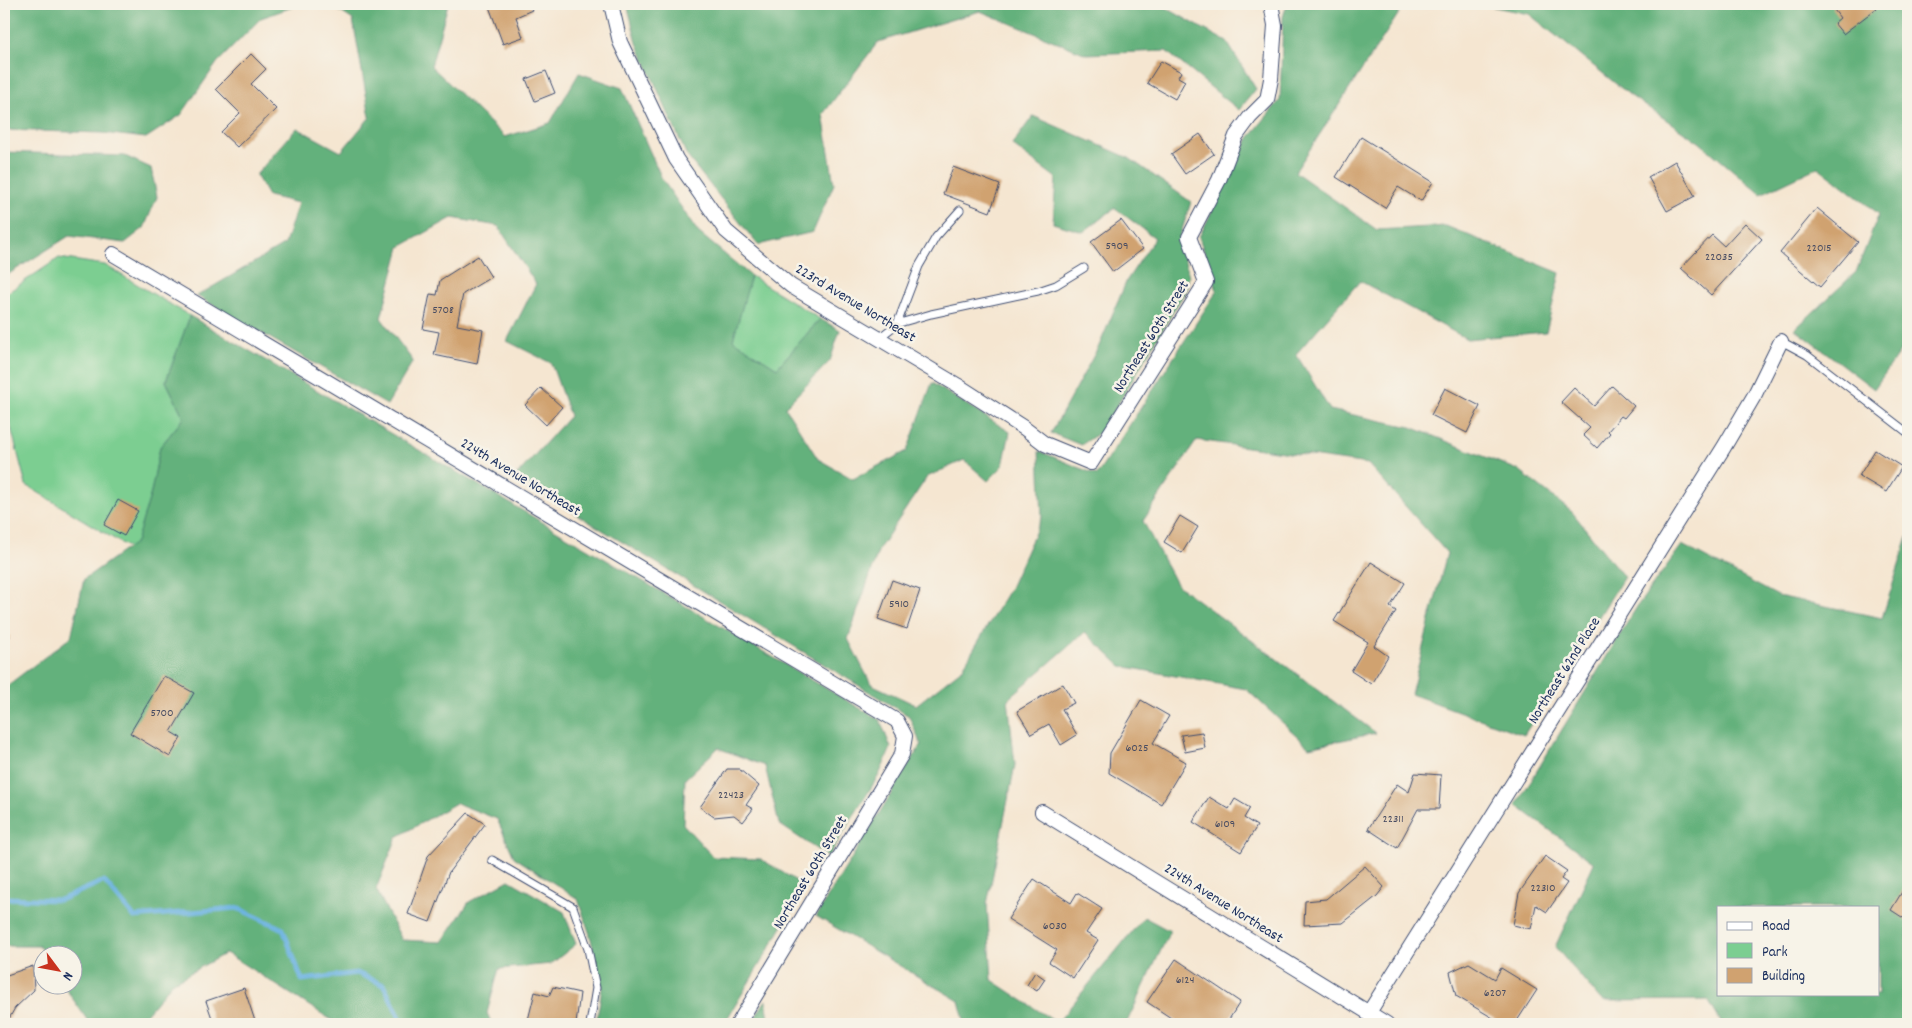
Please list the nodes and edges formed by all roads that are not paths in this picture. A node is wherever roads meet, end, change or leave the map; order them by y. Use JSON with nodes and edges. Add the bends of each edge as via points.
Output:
{"nodes":[{"id":1,"x":611,"y":4,"type":"edge"},
{"id":2,"x":1271,"y":4,"type":"edge"},
{"id":3,"x":960,"y":210,"type":"dead end"},
{"id":4,"x":113,"y":254,"type":"dead end"},
{"id":5,"x":1084,"y":268,"type":"dead end"},
{"id":6,"x":897,"y":324,"type":"junction"},
{"id":7,"x":880,"y":338,"type":"junction"},
{"id":8,"x":1781,"y":341,"type":"joint"},
{"id":9,"x":1908,"y":433,"type":"edge"},
{"id":10,"x":1092,"y":463,"type":"joint"},
{"id":11,"x":905,"y":736,"type":"joint"},
{"id":12,"x":1042,"y":812,"type":"dead end"},
{"id":13,"x":492,"y":860,"type":"dead end"},
{"id":14,"x":1368,"y":1014,"type":"junction"},
{"id":15,"x":590,"y":1024,"type":"edge"},
{"id":16,"x":738,"y":1024,"type":"edge"},
{"id":17,"x":1386,"y":1024,"type":"edge"}],
"edges":[{"from":1,"to":7,"type":"street","name":"223rd Avenue Northeast","via":[[620,42],[676,159],[726,231],[791,286]]},
{"from":2,"to":10,"type":"street","name":"Northeast 60th Street","via":[[1275,25],[1267,100],[1236,136],[1219,180],[1189,237],[1206,282]]},
{"from":3,"to":6,"type":"lane","via":[[936,237],[924,258]]},
{"from":4,"to":11,"type":"street","name":"224th Avenue Northeast","via":[[897,721]]},
{"from":5,"to":6,"type":"lane","via":[[1038,291]]},
{"from":6,"to":7,"type":"lane"},
{"from":7,"to":10,"type":"street","name":"223rd Avenue Northeast","via":[[1045,444]]},
{"from":8,"to":9,"type":"lane","via":[[1807,355]]},
{"from":8,"to":14,"type":"street","name":"Northeast 62nd Place","via":[[1724,447]]},
{"from":11,"to":16,"type":"street","name":"Northeast 60th Street","via":[[902,754]]},
{"from":12,"to":14,"type":"street","name":"224th Avenue Northeast"},
{"from":13,"to":15,"type":"lane","via":[[573,907],[588,949],[596,988]]},
{"from":14,"to":17,"type":"street","name":"224th Avenue Northeast"}]}
